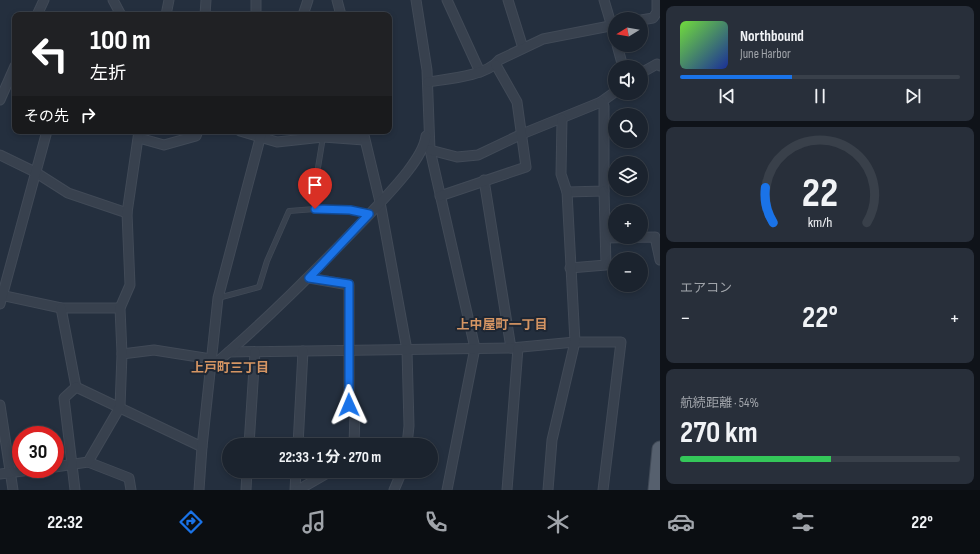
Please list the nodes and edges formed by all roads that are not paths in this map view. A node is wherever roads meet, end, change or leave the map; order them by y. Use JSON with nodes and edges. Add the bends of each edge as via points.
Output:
{"nodes":[{"id":1,"x":44,"y":0,"type":"edge"},
{"id":2,"x":113,"y":0,"type":"edge"},
{"id":3,"x":169,"y":0,"type":"edge"},
{"id":4,"x":206,"y":0,"type":"edge"},
{"id":5,"x":256,"y":0,"type":"edge"},
{"id":6,"x":308,"y":0,"type":"edge"},
{"id":7,"x":337,"y":0,"type":"edge"},
{"id":8,"x":416,"y":0,"type":"edge"},
{"id":9,"x":447,"y":0,"type":"edge"},
{"id":10,"x":508,"y":0,"type":"edge"},
{"id":11,"x":604,"y":0,"type":"edge"},
{"id":12,"x":657,"y":0,"type":"edge"},
{"id":13,"x":38,"y":12,"type":"edge"},
{"id":14,"x":119,"y":12,"type":"edge"},
{"id":15,"x":167,"y":12,"type":"edge"},
{"id":16,"x":205,"y":12,"type":"edge"},
{"id":17,"x":256,"y":12,"type":"edge"},
{"id":18,"x":304,"y":12,"type":"edge"},
{"id":19,"x":340,"y":12,"type":"edge"},
{"id":20,"x":609,"y":12,"type":"edge"},
{"id":21,"x":648,"y":19,"type":"edge"},
{"id":22,"x":608,"y":27,"type":"edge"},
{"id":23,"x":523,"y":48,"type":"junction"},
{"id":24,"x":496,"y":65,"type":"junction"},
{"id":25,"x":660,"y":66,"type":"edge"},
{"id":26,"x":648,"y":68,"type":"edge"},
{"id":27,"x":480,"y":72,"type":"junction"},
{"id":28,"x":12,"y":73,"type":"edge"},
{"id":29,"x":428,"y":82,"type":"junction"},
{"id":30,"x":608,"y":97,"type":"edge"},
{"id":31,"x":0,"y":100,"type":"edge"},
{"id":32,"x":601,"y":102,"type":"junction"},
{"id":33,"x":562,"y":119,"type":"junction"},
{"id":34,"x":428,"y":121,"type":"junction"},
{"id":35,"x":46,"y":134,"type":"edge"},
{"id":36,"x":139,"y":134,"type":"edge"},
{"id":37,"x":197,"y":134,"type":"edge"},
{"id":38,"x":261,"y":134,"type":"edge"},
{"id":39,"x":522,"y":134,"type":"junction"},
{"id":40,"x":363,"y":135,"type":"edge"},
{"id":41,"x":323,"y":137,"type":"junction"},
{"id":42,"x":430,"y":150,"type":"junction"},
{"id":43,"x":0,"y":155,"type":"edge"},
{"id":44,"x":35,"y":172,"type":"junction"},
{"id":45,"x":484,"y":180,"type":"junction"},
{"id":46,"x":604,"y":191,"type":"junction"},
{"id":47,"x":567,"y":192,"type":"junction"},
{"id":48,"x":440,"y":196,"type":"junction"},
{"id":49,"x":380,"y":202,"type":"junction"},
{"id":50,"x":315,"y":209,"type":"junction"},
{"id":51,"x":127,"y":213,"type":"junction"},
{"id":52,"x":369,"y":214,"type":"junction"},
{"id":53,"x":606,"y":238,"type":"junction"},
{"id":54,"x":660,"y":260,"type":"edge"},
{"id":55,"x":570,"y":268,"type":"junction"},
{"id":56,"x":309,"y":278,"type":"junction"},
{"id":57,"x":1,"y":298,"type":"edge"},
{"id":58,"x":218,"y":298,"type":"junction"},
{"id":59,"x":61,"y":308,"type":"junction"},
{"id":60,"x":120,"y":308,"type":"junction"},
{"id":61,"x":575,"y":342,"type":"junction"},
{"id":62,"x":475,"y":348,"type":"junction"},
{"id":63,"x":515,"y":348,"type":"junction"},
{"id":64,"x":407,"y":350,"type":"junction"},
{"id":65,"x":304,"y":351,"type":"junction"},
{"id":66,"x":349,"y":351,"type":"junction"},
{"id":67,"x":229,"y":352,"type":"junction"},
{"id":68,"x":255,"y":352,"type":"junction"},
{"id":69,"x":122,"y":354,"type":"junction"},
{"id":70,"x":211,"y":364,"type":"junction"},
{"id":71,"x":76,"y":387,"type":"junction"},
{"id":72,"x":0,"y":405,"type":"edge"},
{"id":73,"x":120,"y":407,"type":"junction"},
{"id":74,"x":249,"y":438,"type":"edge"},
{"id":75,"x":298,"y":438,"type":"edge"},
{"id":76,"x":354,"y":438,"type":"edge"},
{"id":77,"x":408,"y":438,"type":"edge"},
{"id":78,"x":202,"y":447,"type":"junction"},
{"id":79,"x":660,"y":449,"type":"edge"},
{"id":80,"x":88,"y":462,"type":"junction"},
{"id":81,"x":72,"y":464,"type":"junction"},
{"id":82,"x":64,"y":465,"type":"edge"},
{"id":83,"x":10,"y":473,"type":"junction"},
{"id":84,"x":0,"y":474,"type":"edge"},
{"id":85,"x":247,"y":478,"type":"edge"},
{"id":86,"x":296,"y":478,"type":"edge"},
{"id":87,"x":318,"y":478,"type":"edge"},
{"id":88,"x":399,"y":478,"type":"edge"},
{"id":89,"x":13,"y":490,"type":"edge"},
{"id":90,"x":75,"y":490,"type":"edge"},
{"id":91,"x":131,"y":490,"type":"edge"},
{"id":92,"x":199,"y":490,"type":"edge"},
{"id":93,"x":246,"y":490,"type":"edge"},
{"id":94,"x":296,"y":490,"type":"edge"},
{"id":95,"x":394,"y":490,"type":"edge"},
{"id":96,"x":447,"y":490,"type":"edge"},
{"id":97,"x":507,"y":490,"type":"edge"},
{"id":98,"x":548,"y":490,"type":"edge"},
{"id":99,"x":603,"y":490,"type":"edge"},
{"id":100,"x":656,"y":490,"type":"edge"}],
"edges":[{"from":1,"to":13,"type":"street"},
{"from":2,"to":14,"type":"street"},
{"from":3,"to":15,"type":"street"},
{"from":4,"to":16,"type":"street"},
{"from":5,"to":17,"type":"street"},
{"from":6,"to":18,"type":"street"},
{"from":7,"to":19,"type":"street"},
{"from":8,"to":29,"type":"street"},
{"from":9,"to":27,"type":"street"},
{"from":10,"to":23,"type":"street"},
{"from":11,"to":20,"type":"street"},
{"from":12,"to":21,"type":"street","via":[[658,12],[653,18]]},
{"from":22,"to":23,"type":"street","via":[[543,39]]},
{"from":23,"to":24,"type":"street","via":[[499,60]]},
{"from":24,"to":27,"type":"street"},
{"from":24,"to":39,"type":"street","via":[[517,102]]},
{"from":25,"to":26,"type":"street","via":[[657,64]]},
{"from":27,"to":29,"type":"street"},
{"from":28,"to":31,"type":"street"},
{"from":29,"to":34,"type":"street"},
{"from":30,"to":32,"type":"street"},
{"from":32,"to":33,"type":"street"},
{"from":32,"to":46,"type":"street","via":[[604,106]]},
{"from":33,"to":39,"type":"street"},
{"from":33,"to":47,"type":"street","via":[[561,174]]},
{"from":34,"to":42,"type":"street"},
{"from":34,"to":49,"type":"street","via":[[425,146],[414,164]]},
{"from":35,"to":44,"type":"street"},
{"from":36,"to":37,"type":"street","via":[[164,145]]},
{"from":36,"to":51,"type":"street"},
{"from":38,"to":41,"type":"street","via":[[277,142]]},
{"from":38,"to":58,"type":"street"},
{"from":39,"to":42,"type":"street","via":[[478,155],[457,157]]},
{"from":39,"to":45,"type":"street","via":[[526,166]]},
{"from":40,"to":41,"type":"street"},
{"from":40,"to":49,"type":"street"},
{"from":41,"to":50,"type":"lane","via":[[314,192]]},
{"from":42,"to":48,"type":"street"},
{"from":43,"to":44,"type":"street"},
{"from":44,"to":51,"type":"street","via":[[68,193]]},
{"from":44,"to":57,"type":"street"},
{"from":45,"to":48,"type":"street"},
{"from":45,"to":63,"type":"street"},
{"from":46,"to":47,"type":"street"},
{"from":46,"to":53,"type":"street"},
{"from":47,"to":55,"type":"street"},
{"from":48,"to":62,"type":"street"},
{"from":49,"to":52,"type":"street"},
{"from":49,"to":64,"type":"street"},
{"from":50,"to":52,"type":"lane","via":[[350,210]]},
{"from":50,"to":58,"type":"lane","via":[[288,211],[259,287]]},
{"from":51,"to":60,"type":"street","via":[[130,285]]},
{"from":52,"to":56,"type":"street"},
{"from":53,"to":54,"type":"street","via":[[655,237]]},
{"from":53,"to":55,"type":"street","via":[[606,265]]},
{"from":55,"to":61,"type":"street","via":[[575,309]]},
{"from":56,"to":66,"type":"street","via":[[349,284]]},
{"from":56,"to":67,"type":"street"},
{"from":57,"to":59,"type":"street"},
{"from":58,"to":70,"type":"street"},
{"from":59,"to":60,"type":"street"},
{"from":59,"to":71,"type":"street"},
{"from":60,"to":69,"type":"street"},
{"from":61,"to":63,"type":"street"},
{"from":61,"to":98,"type":"street","via":[[552,440]]},
{"from":61,"to":99,"type":"street","via":[[622,342]]},
{"from":62,"to":63,"type":"street"},
{"from":62,"to":64,"type":"street"},
{"from":62,"to":96,"type":"street"},
{"from":63,"to":97,"type":"street"},
{"from":64,"to":66,"type":"street"},
{"from":64,"to":77,"type":"street","via":[[410,426]]},
{"from":65,"to":66,"type":"street"},
{"from":65,"to":68,"type":"street"},
{"from":65,"to":75,"type":"street"},
{"from":66,"to":76,"type":"street","via":[[349,405],[355,412]]},
{"from":67,"to":68,"type":"street"},
{"from":67,"to":70,"type":"street"},
{"from":68,"to":74,"type":"street"},
{"from":69,"to":70,"type":"street","via":[[154,350]]},
{"from":69,"to":73,"type":"street"},
{"from":70,"to":78,"type":"street"},
{"from":71,"to":73,"type":"street"},
{"from":71,"to":81,"type":"street","via":[[64,398]]},
{"from":72,"to":83,"type":"street"},
{"from":73,"to":78,"type":"street"},
{"from":73,"to":80,"type":"street"},
{"from":78,"to":92,"type":"street"},
{"from":79,"to":100,"type":"main road"},
{"from":80,"to":81,"type":"street"},
{"from":80,"to":91,"type":"street","via":[[129,478]]},
{"from":81,"to":82,"type":"street"},
{"from":81,"to":90,"type":"street"},
{"from":83,"to":84,"type":"street"},
{"from":83,"to":89,"type":"street"},
{"from":85,"to":93,"type":"street"},
{"from":86,"to":94,"type":"street"},
{"from":87,"to":94,"type":"street"},
{"from":88,"to":95,"type":"street"}]}
